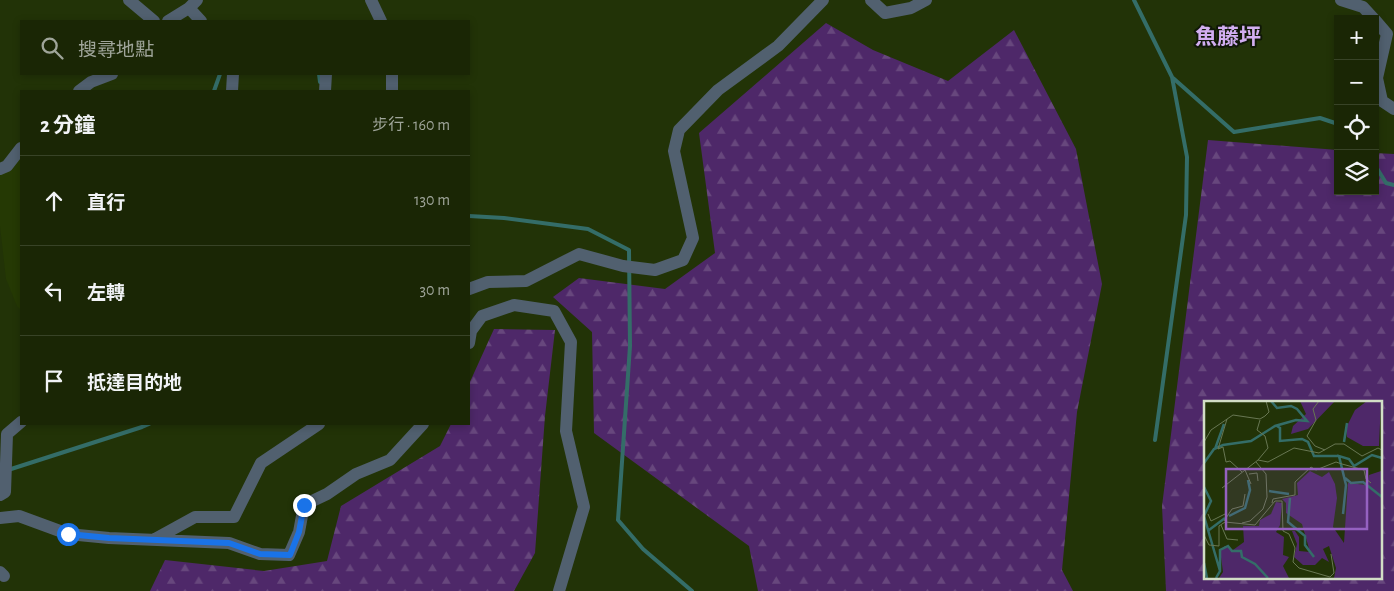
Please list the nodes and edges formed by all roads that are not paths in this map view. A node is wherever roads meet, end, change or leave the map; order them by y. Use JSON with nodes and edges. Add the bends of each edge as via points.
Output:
{"nodes":[{"id":1,"x":129,"y":0,"type":"edge"},
{"id":2,"x":371,"y":0,"type":"edge"},
{"id":3,"x":823,"y":0,"type":"edge"},
{"id":4,"x":871,"y":0,"type":"edge"},
{"id":5,"x":926,"y":0,"type":"edge"},
{"id":6,"x":1341,"y":0,"type":"edge"},
{"id":7,"x":193,"y":4,"type":"edge"},
{"id":8,"x":1370,"y":15,"type":"edge"},
{"id":9,"x":153,"y":20,"type":"edge"},
{"id":10,"x":169,"y":20,"type":"edge"},
{"id":11,"x":201,"y":20,"type":"edge"},
{"id":12,"x":381,"y":20,"type":"edge"},
{"id":13,"x":1379,"y":25,"type":"edge"},
{"id":14,"x":109,"y":75,"type":"edge"},
{"id":15,"x":233,"y":75,"type":"edge"},
{"id":16,"x":326,"y":75,"type":"edge"},
{"id":17,"x":392,"y":75,"type":"edge"},
{"id":18,"x":80,"y":90,"type":"edge"},
{"id":19,"x":232,"y":90,"type":"edge"},
{"id":20,"x":325,"y":90,"type":"edge"},
{"id":21,"x":392,"y":90,"type":"edge"},
{"id":22,"x":1394,"y":110,"type":"edge"},
{"id":23,"x":20,"y":149,"type":"edge"},
{"id":24,"x":0,"y":169,"type":"edge"},
{"id":25,"x":470,"y":289,"type":"edge"},
{"id":26,"x":470,"y":336,"type":"edge"},
{"id":27,"x":20,"y":423,"type":"edge"},
{"id":28,"x":318,"y":425,"type":"edge"},
{"id":29,"x":423,"y":425,"type":"edge"},
{"id":30,"x":4,"y":433,"type":"edge"},
{"id":31,"x":0,"y":495,"type":"edge"},
{"id":32,"x":0,"y":518,"type":"edge"},
{"id":33,"x":155,"y":539,"type":"junction"},
{"id":34,"x":559,"y":591,"type":"edge"}],
"edges":[{"from":1,"to":9,"type":"street"},
{"from":2,"to":12,"type":"street"},
{"from":3,"to":25,"type":"street","via":[[778,46],[718,90],[679,130],[674,151],[693,238],[683,260],[655,270],[623,266],[579,254],[526,281],[488,282]]},
{"from":4,"to":5,"type":"street","via":[[886,13],[911,8]]},
{"from":6,"to":8,"type":"street","via":[[1364,7]]},
{"from":7,"to":10,"type":"street"},
{"from":7,"to":11,"type":"street"},
{"from":13,"to":22,"type":"street","via":[[1387,34],[1377,78],[1382,101]]},
{"from":14,"to":18,"type":"street"},
{"from":15,"to":19,"type":"street"},
{"from":16,"to":20,"type":"street"},
{"from":17,"to":21,"type":"street"},
{"from":23,"to":24,"type":"street","via":[[7,166]]},
{"from":26,"to":34,"type":"street","via":[[482,316],[514,305],[554,311],[570,342],[566,431],[584,506]]},
{"from":27,"to":30,"type":"street"},
{"from":28,"to":33,"type":"street","via":[[261,463],[234,517],[195,517]]},
{"from":29,"to":33,"type":"street","via":[[390,460],[356,474],[304,505],[290,555],[260,554],[229,543]]},
{"from":30,"to":31,"type":"street","via":[[5,492]]},
{"from":32,"to":33,"type":"street","via":[[19,516],[68,534]]}]}
